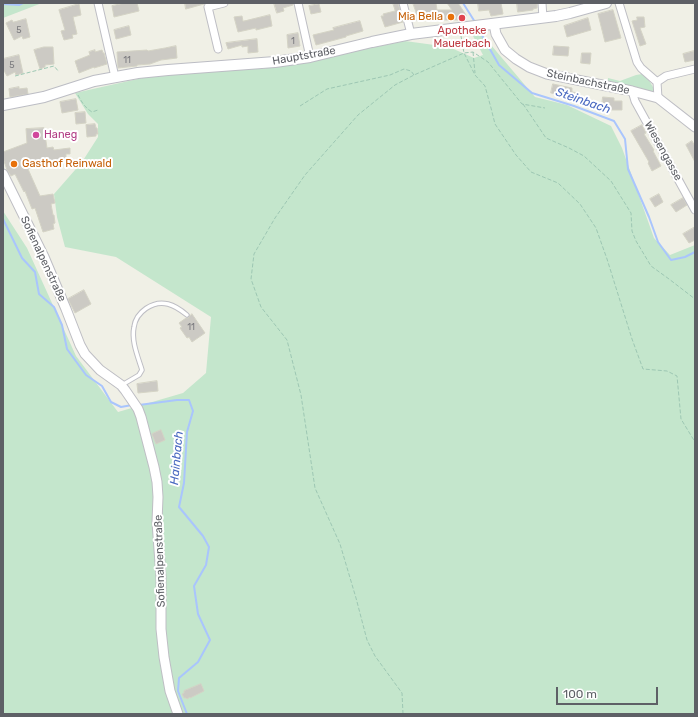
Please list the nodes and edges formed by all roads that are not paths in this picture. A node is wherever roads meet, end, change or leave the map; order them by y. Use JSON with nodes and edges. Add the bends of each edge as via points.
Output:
{"nodes":[{"id":1,"x":98,"y":3,"type":"edge"},
{"id":2,"x":224,"y":3,"type":"edge"},
{"id":3,"x":298,"y":3,"type":"edge"},
{"id":4,"x":403,"y":3,"type":"edge"},
{"id":5,"x":542,"y":3,"type":"edge"},
{"id":6,"x":606,"y":3,"type":"edge"},
{"id":7,"x":619,"y":3,"type":"edge"},
{"id":8,"x":543,"y":18,"type":"junction"},
{"id":9,"x":494,"y":24,"type":"junction"},
{"id":10,"x":411,"y":34,"type":"junction"},
{"id":11,"x":218,"y":49,"type":"dead end"},
{"id":12,"x":310,"y":57,"type":"junction"},
{"id":13,"x":695,"y":69,"type":"edge"},
{"id":14,"x":115,"y":77,"type":"junction"},
{"id":15,"x":657,"y":82,"type":"junction"},
{"id":16,"x":632,"y":91,"type":"junction"},
{"id":17,"x":658,"y":98,"type":"junction"},
{"id":18,"x":3,"y":105,"type":"edge"},
{"id":19,"x":695,"y":127,"type":"edge"},
{"id":20,"x":3,"y":174,"type":"edge"},
{"id":21,"x":695,"y":210,"type":"edge"},
{"id":22,"x":187,"y":315,"type":"dead end"},
{"id":23,"x":121,"y":385,"type":"junction"},
{"id":24,"x":178,"y":714,"type":"edge"}],
"edges":[{"from":1,"to":14,"type":"street"},
{"from":2,"to":11,"type":"street","via":[[208,7]]},
{"from":3,"to":12,"type":"street"},
{"from":4,"to":10,"type":"street"},
{"from":5,"to":8,"type":"street"},
{"from":6,"to":8,"type":"main road","name":"Hauptstraße"},
{"from":7,"to":15,"type":"street","via":[[637,62]]},
{"from":8,"to":9,"type":"main road","name":"Hauptstraße"},
{"from":9,"to":10,"type":"main road","name":"Hauptstraße"},
{"from":9,"to":16,"type":"street","name":"Steinbachstraße","via":[[496,34],[505,50],[529,67],[547,74]]},
{"from":10,"to":12,"type":"main road","name":"Hauptstraße"},
{"from":12,"to":14,"type":"main road","name":"Hauptstraße"},
{"from":13,"to":15,"type":"street","via":[[666,76]]},
{"from":14,"to":18,"type":"main road","name":"Hauptstraße","via":[[44,97]]},
{"from":15,"to":17,"type":"street"},
{"from":16,"to":17,"type":"street","name":"Steinbachstraße"},
{"from":16,"to":21,"type":"street","name":"Wiesengasse","via":[[635,101]]},
{"from":17,"to":19,"type":"street","name":"Steinbachstraße"},
{"from":20,"to":23,"type":"street","name":"Sofienalpenstraße","via":[[44,256],[85,354],[93,364]]},
{"from":22,"to":23,"type":"lane","via":[[167,303],[151,306],[140,313],[133,334],[142,370],[139,375]]},
{"from":23,"to":24,"type":"street","name":"Sofienalpenstraße","via":[[138,409],[157,482],[161,629],[170,691]]}]}
